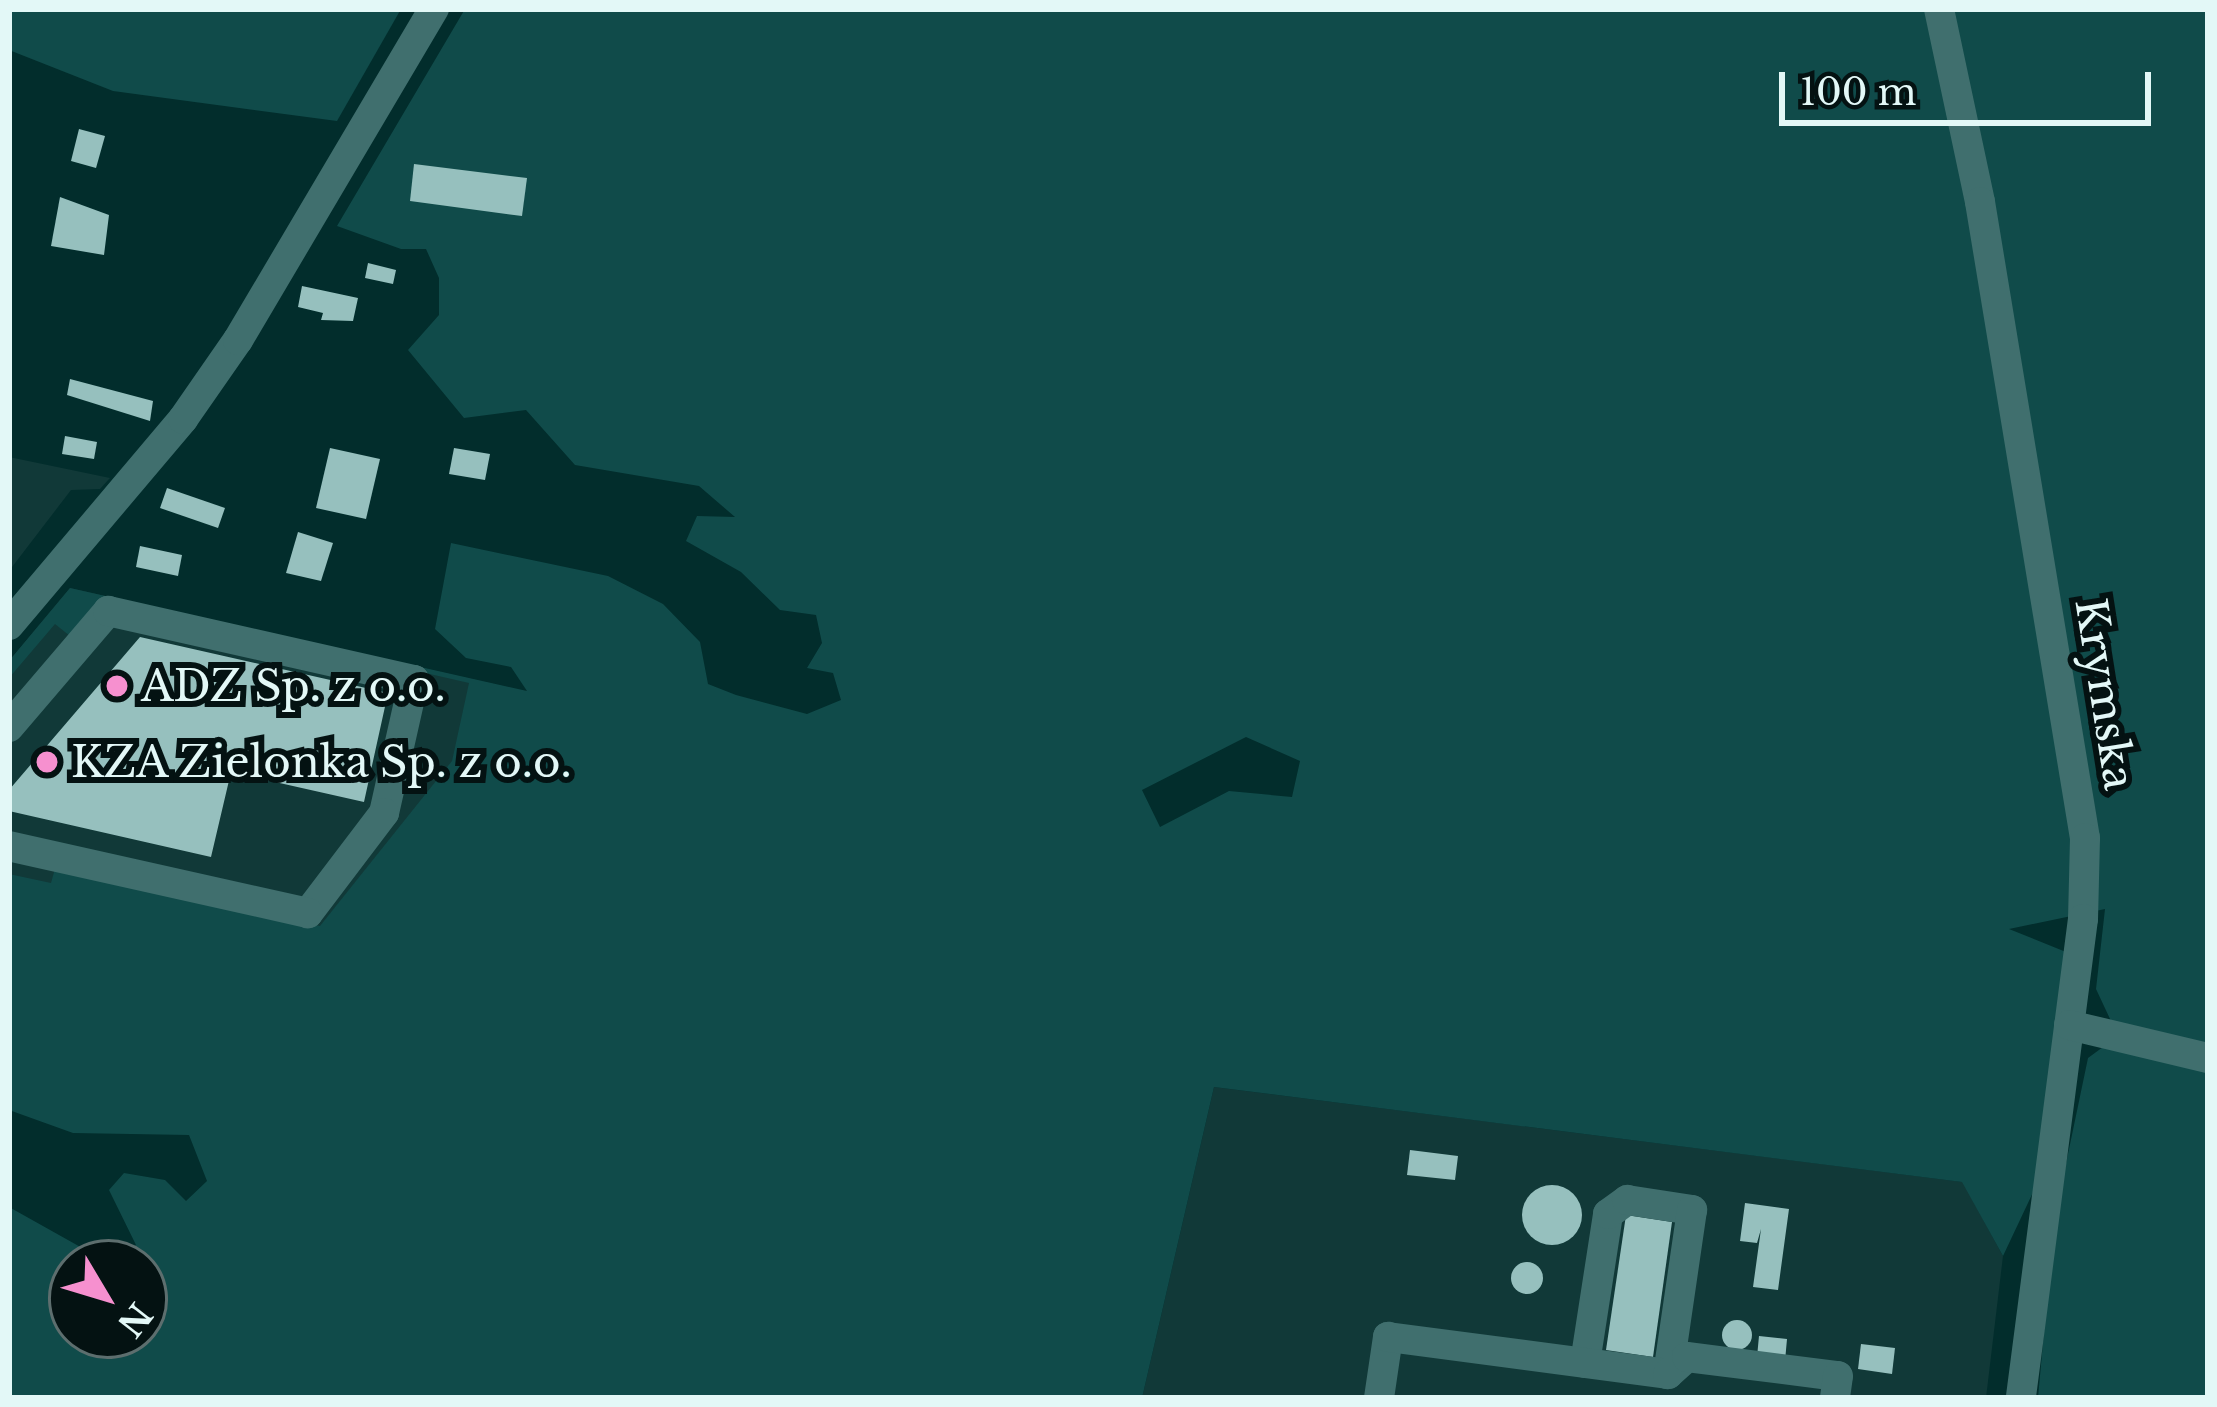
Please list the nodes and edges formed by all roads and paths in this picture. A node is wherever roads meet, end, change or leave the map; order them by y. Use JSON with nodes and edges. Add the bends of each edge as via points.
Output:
{"nodes":[{"id":1,"x":434,"y":9,"type":"edge"},
{"id":2,"x":1939,"y":9,"type":"edge"},
{"id":3,"x":9,"y":625,"type":"edge"},
{"id":4,"x":9,"y":727,"type":"edge"},
{"id":5,"x":9,"y":846,"type":"edge"},
{"id":6,"x":2069,"y":1024,"type":"junction"},
{"id":7,"x":2208,"y":1058,"type":"edge"},
{"id":8,"x":1585,"y":1363,"type":"junction"},
{"id":9,"x":1668,"y":1374,"type":"junction"},
{"id":10,"x":1379,"y":1398,"type":"edge"},
{"id":11,"x":1835,"y":1398,"type":"edge"},
{"id":12,"x":2021,"y":1398,"type":"edge"}],
"edges":[{"from":1,"to":3,"type":"street","via":[[238,340],[170,435]]},
{"from":2,"to":6,"type":"street","name":"Krymska","via":[[1980,202],[2085,838]]},
{"from":4,"to":5,"type":"street","via":[[108,610],[414,680],[384,813],[308,913]]},
{"from":6,"to":7,"type":"street"},
{"from":6,"to":12,"type":"street","name":"Krymska"},
{"from":8,"to":9,"type":"street"},
{"from":8,"to":9,"type":"street","via":[[1608,1214],[1627,1200],[1692,1210]]},
{"from":8,"to":10,"type":"street","via":[[1388,1336]]},
{"from":9,"to":11,"type":"street","via":[[1687,1357],[1838,1376]]}]}
